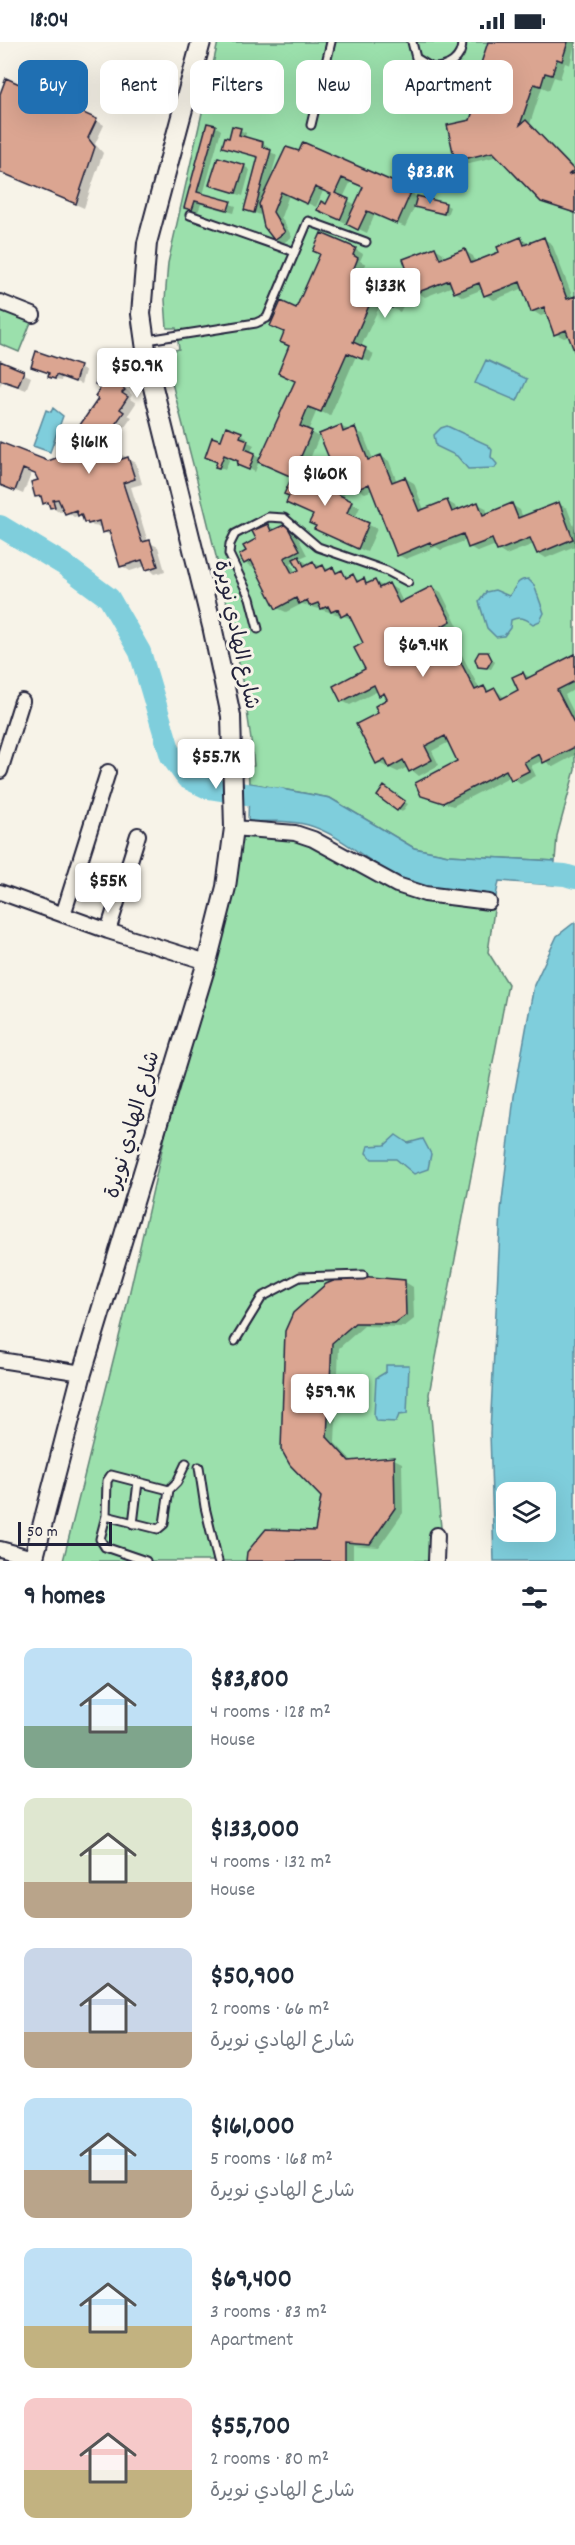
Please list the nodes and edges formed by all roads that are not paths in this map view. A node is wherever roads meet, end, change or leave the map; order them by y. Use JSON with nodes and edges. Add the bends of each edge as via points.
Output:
{"nodes":[{"id":1,"x":201,"y":42,"type":"edge"},
{"id":2,"x":331,"y":42,"type":"edge"},
{"id":3,"x":412,"y":42,"type":"edge"},
{"id":4,"x":462,"y":42,"type":"edge"},
{"id":5,"x":310,"y":125,"type":"dead end"},
{"id":6,"x":190,"y":215,"type":"dead end"},
{"id":7,"x":366,"y":242,"type":"dead end"},
{"id":8,"x":295,"y":252,"type":"junction"},
{"id":9,"x":0,"y":302,"type":"edge"},
{"id":10,"x":33,"y":315,"type":"dead end"},
{"id":11,"x":144,"y":340,"type":"junction"},
{"id":12,"x":408,"y":582,"type":"dead end"},
{"id":13,"x":258,"y":629,"type":"dead end"},
{"id":14,"x":22,"y":701,"type":"dead end"},
{"id":15,"x":0,"y":771,"type":"edge"},
{"id":16,"x":108,"y":772,"type":"dead end"},
{"id":17,"x":234,"y":824,"type":"junction"},
{"id":18,"x":138,"y":835,"type":"dead end"},
{"id":19,"x":0,"y":892,"type":"edge"},
{"id":20,"x":489,"y":902,"type":"dead end"},
{"id":21,"x":63,"y":915,"type":"junction"},
{"id":22,"x":108,"y":931,"type":"junction"},
{"id":23,"x":207,"y":962,"type":"junction"},
{"id":24,"x":363,"y":1275,"type":"dead end"},
{"id":25,"x":235,"y":1341,"type":"dead end"},
{"id":26,"x":0,"y":1360,"type":"edge"},
{"id":27,"x":82,"y":1373,"type":"junction"},
{"id":28,"x":186,"y":1462,"type":"dead end"},
{"id":29,"x":199,"y":1467,"type":"dead end"},
{"id":30,"x":138,"y":1482,"type":"junction"},
{"id":31,"x":169,"y":1490,"type":"junction"},
{"id":32,"x":106,"y":1516,"type":"junction"},
{"id":33,"x":133,"y":1524,"type":"junction"},
{"id":34,"x":437,"y":1535,"type":"dead end"},
{"id":35,"x":0,"y":1550,"type":"edge"},
{"id":36,"x":33,"y":1560,"type":"edge"},
{"id":37,"x":146,"y":1561,"type":"edge"},
{"id":38,"x":218,"y":1561,"type":"edge"},
{"id":39,"x":436,"y":1561,"type":"edge"}],
"edges":[{"from":1,"to":11,"type":"street","name":"شارع الهادي نويرة","via":[[147,243],[142,287]]},
{"from":2,"to":5,"type":"lane"},
{"from":3,"to":4,"type":"lane","via":[[416,58],[432,68],[451,64],[458,57]]},
{"from":6,"to":8,"type":"lane"},
{"from":7,"to":8,"type":"lane","via":[[308,221]]},
{"from":8,"to":11,"type":"lane","via":[[267,318]]},
{"from":9,"to":10,"type":"street"},
{"from":11,"to":17,"type":"street","name":"شارع الهادي نويرة","via":[[231,716]]},
{"from":12,"to":13,"type":"lane","via":[[318,547],[284,518],[268,517],[235,534],[229,554],[250,598]]},
{"from":14,"to":15,"type":"street"},
{"from":16,"to":21,"type":"street"},
{"from":17,"to":20,"type":"street","via":[[313,839],[397,885],[424,894]]},
{"from":17,"to":23,"type":"street","name":"شارع الهادي نويرة","via":[[226,887]]},
{"from":18,"to":22,"type":"street"},
{"from":19,"to":21,"type":"street"},
{"from":21,"to":22,"type":"street"},
{"from":22,"to":23,"type":"street"},
{"from":23,"to":27,"type":"street","name":"شارع الهادي نويرة"},
{"from":24,"to":25,"type":"lane","via":[[300,1276],[262,1297]]},
{"from":26,"to":27,"type":"street"},
{"from":27,"to":36,"type":"street","name":"شارع الهادي نويرة"},
{"from":28,"to":31,"type":"lane"},
{"from":29,"to":38,"type":"lane"},
{"from":30,"to":31,"type":"lane"},
{"from":30,"to":32,"type":"lane","via":[[111,1475],[107,1481]]},
{"from":30,"to":33,"type":"lane"},
{"from":31,"to":33,"type":"lane","via":[[164,1524],[158,1529]]},
{"from":32,"to":33,"type":"lane"},
{"from":32,"to":37,"type":"lane","via":[[100,1539],[105,1547]]},
{"from":34,"to":39,"type":"street"},
{"from":35,"to":36,"type":"street"}]}
